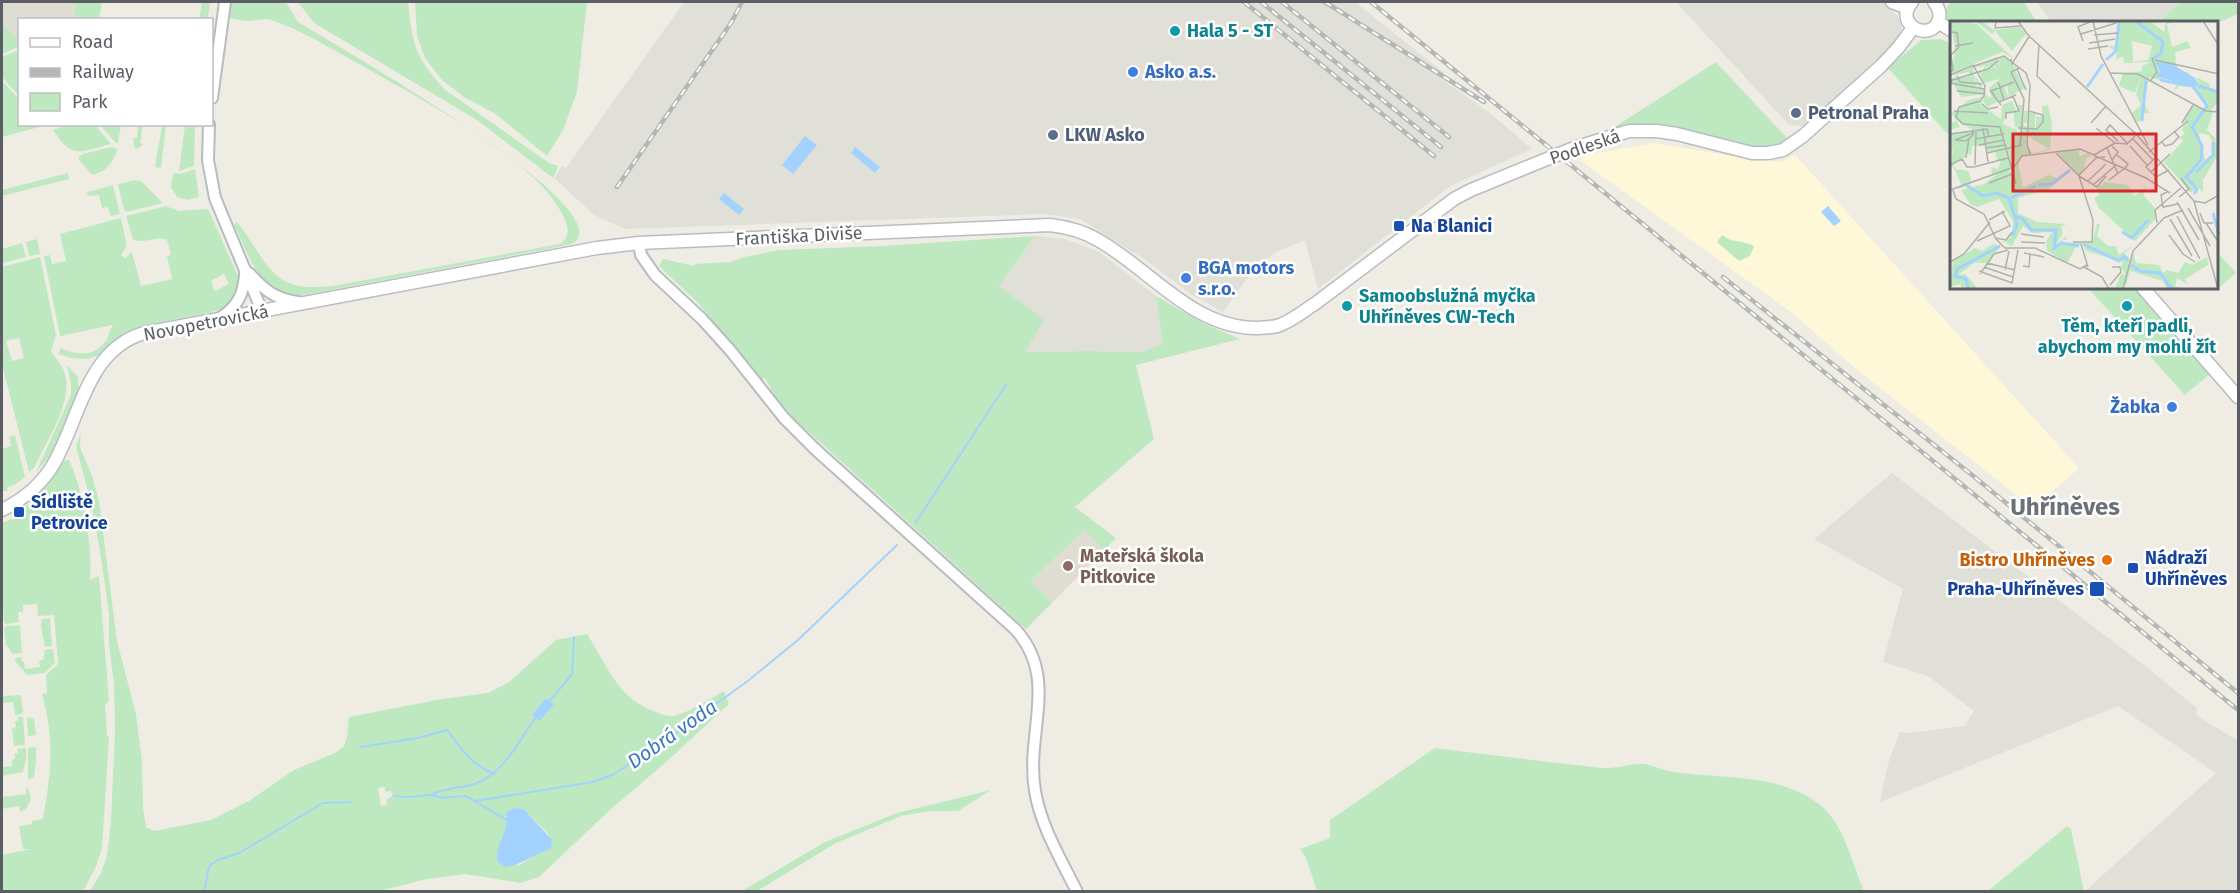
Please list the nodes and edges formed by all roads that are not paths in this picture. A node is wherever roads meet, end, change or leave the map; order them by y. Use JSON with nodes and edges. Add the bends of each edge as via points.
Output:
{"nodes":[{"id":1,"x":225,"y":2,"type":"edge"},
{"id":2,"x":1892,"y":2,"type":"edge"},
{"id":3,"x":1936,"y":2,"type":"edge"},
{"id":4,"x":1910,"y":5,"type":"edge"},
{"id":5,"x":1938,"y":22,"type":"junction"},
{"id":6,"x":1913,"y":28,"type":"junction"},
{"id":7,"x":1950,"y":30,"type":"edge"},
{"id":8,"x":213,"y":91,"type":"edge"},
{"id":9,"x":209,"y":126,"type":"edge"},
{"id":10,"x":639,"y":243,"type":"junction"},
{"id":11,"x":245,"y":268,"type":"junction"},
{"id":12,"x":2145,"y":290,"type":"edge"},
{"id":13,"x":322,"y":301,"type":"junction"},
{"id":14,"x":262,"y":311,"type":"junction"},
{"id":15,"x":217,"y":320,"type":"junction"},
{"id":16,"x":1252,"y":328,"type":"joint"},
{"id":17,"x":2238,"y":397,"type":"edge"},
{"id":18,"x":2,"y":510,"type":"edge"},
{"id":19,"x":1077,"y":891,"type":"edge"}],
"edges":[{"from":1,"to":8,"type":"street"},
{"from":2,"to":4,"type":"main road"},
{"from":3,"to":5,"type":"main road","via":[[1940,11]]},
{"from":4,"to":6,"type":"main road","via":[[1908,21]]},
{"from":5,"to":6,"type":"main road","via":[[1926,30]]},
{"from":5,"to":7,"type":"main road"},
{"from":6,"to":16,"type":"main road","name":"Podleská","via":[[1881,66],[1783,150],[1752,153],[1657,131],[1629,131],[1593,141],[1454,199],[1292,318],[1280,325]]},
{"from":9,"to":11,"type":"street","via":[[208,160],[213,189]]},
{"from":10,"to":13,"type":"main road","name":"Františka Diviše"},
{"from":10,"to":16,"type":"main road","name":"Františka Diviše","via":[[1059,226],[1098,240],[1203,313]]},
{"from":10,"to":19,"type":"street","via":[[641,255],[655,275],[730,350],[784,418],[1028,644],[1039,683],[1032,762],[1036,799],[1047,832]]},
{"from":11,"to":13,"type":"street","via":[[276,297]]},
{"from":11,"to":14,"type":"street"},
{"from":11,"to":15,"type":"street","via":[[244,288],[237,303]]},
{"from":12,"to":17,"type":"main road"},
{"from":13,"to":14,"type":"main road","name":"Novopetrovická"},
{"from":14,"to":15,"type":"main road","name":"Novopetrovická"},
{"from":15,"to":18,"type":"main road","name":"Novopetrovická","via":[[144,333],[115,348],[89,384],[49,471],[26,495]]}]}
